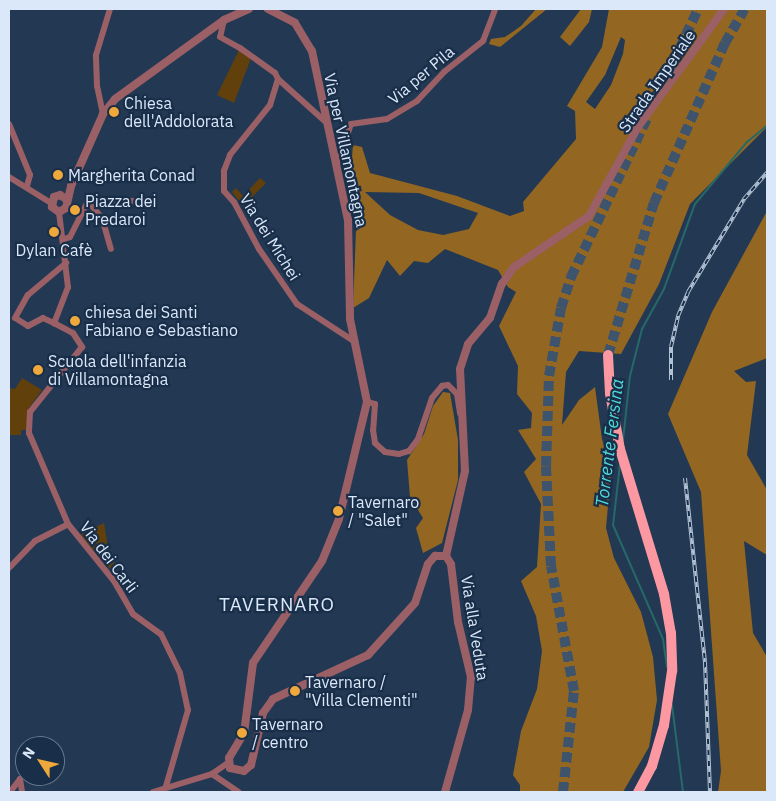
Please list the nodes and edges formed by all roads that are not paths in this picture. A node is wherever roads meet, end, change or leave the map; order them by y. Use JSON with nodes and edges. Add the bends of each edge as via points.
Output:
{"nodes":[{"id":1,"x":110,"y":9,"type":"edge"},
{"id":2,"x":249,"y":9,"type":"edge"},
{"id":3,"x":268,"y":9,"type":"edge"},
{"id":4,"x":495,"y":9,"type":"edge"},
{"id":5,"x":724,"y":9,"type":"edge"},
{"id":6,"x":224,"y":20,"type":"junction"},
{"id":7,"x":278,"y":79,"type":"junction"},
{"id":8,"x":103,"y":114,"type":"junction"},
{"id":9,"x":9,"y":124,"type":"edge"},
{"id":10,"x":328,"y":124,"type":"junction"},
{"id":11,"x":337,"y":164,"type":"junction"},
{"id":12,"x":9,"y":177,"type":"edge"},
{"id":13,"x":27,"y":186,"type":"junction"},
{"id":14,"x":66,"y":199,"type":"junction"},
{"id":15,"x":139,"y":200,"type":"dead end"},
{"id":16,"x":88,"y":201,"type":"junction"},
{"id":17,"x":51,"y":203,"type":"junction"},
{"id":18,"x":58,"y":212,"type":"junction"},
{"id":19,"x":64,"y":240,"type":"junction"},
{"id":20,"x":111,"y":249,"type":"dead end"},
{"id":21,"x":66,"y":263,"type":"junction"},
{"id":22,"x":54,"y":323,"type":"junction"},
{"id":23,"x":355,"y":342,"type":"junction"},
{"id":24,"x":608,"y":356,"type":"tunnel mouth"},
{"id":25,"x":367,"y":402,"type":"junction"},
{"id":26,"x":464,"y":426,"type":"junction"},
{"id":27,"x":68,"y":524,"type":"junction"},
{"id":28,"x":446,"y":556,"type":"junction"},
{"id":29,"x":9,"y":568,"type":"edge"},
{"id":30,"x":228,"y":763,"type":"junction"},
{"id":31,"x":212,"y":774,"type":"junction"},
{"id":32,"x":166,"y":786,"type":"junction"},
{"id":33,"x":10,"y":792,"type":"edge"},
{"id":34,"x":22,"y":792,"type":"edge"},
{"id":35,"x":153,"y":792,"type":"edge"},
{"id":36,"x":239,"y":792,"type":"edge"},
{"id":37,"x":445,"y":792,"type":"edge"},
{"id":38,"x":638,"y":792,"type":"edge"}],
"edges":[{"from":1,"to":8,"type":"street","via":[[96,55],[96,86]]},
{"from":2,"to":6,"type":"street"},
{"from":3,"to":10,"type":"street","name":"Via per Villamontagna","via":[[281,13],[304,34],[312,51]]},
{"from":4,"to":11,"type":"street","name":"Via per Pila","via":[[483,41],[444,72],[417,101],[387,119],[351,124]]},
{"from":5,"to":26,"type":"street","name":"Strada Imperiale","via":[[638,127],[589,216],[527,256],[502,284],[490,318],[462,355]]},
{"from":6,"to":7,"type":"street","via":[[220,37],[275,73]]},
{"from":6,"to":8,"type":"street","via":[[115,99]]},
{"from":7,"to":10,"type":"street"},
{"from":7,"to":23,"type":"street","name":"Via dei Michei","via":[[270,105],[230,155],[224,172],[224,191],[297,304]]},
{"from":8,"to":14,"type":"street"},
{"from":9,"to":13,"type":"street","via":[[30,176]]},
{"from":10,"to":11,"type":"street","name":"Via per Villamontagna"},
{"from":11,"to":23,"type":"street","name":"Via per Villamontagna","via":[[350,235],[350,319]]},
{"from":12,"to":13,"type":"street"},
{"from":13,"to":17,"type":"street"},
{"from":14,"to":17,"type":"street","via":[[57,195]]},
{"from":14,"to":18,"type":"street","via":[[66,208]]},
{"from":15,"to":16,"type":"street"},
{"from":16,"to":19,"type":"street","via":[[70,237]]},
{"from":16,"to":20,"type":"street","via":[[102,218]]},
{"from":17,"to":18,"type":"street"},
{"from":18,"to":19,"type":"street"},
{"from":19,"to":21,"type":"street"},
{"from":21,"to":22,"type":"street","via":[[67,296]]},
{"from":21,"to":22,"type":"street","via":[[28,295],[15,318],[28,326],[43,318]]},
{"from":22,"to":27,"type":"street","name":"Via dei Carli","via":[[73,333],[82,347],[30,412],[29,433]]},
{"from":23,"to":25,"type":"street","name":"Via per Villamontagna"},
{"from":24,"to":38,"type":"highway","via":[[615,428],[664,594],[671,633],[672,671],[664,725],[652,766]]},
{"from":25,"to":26,"type":"street","via":[[375,404],[372,430],[375,443],[392,453],[409,451],[418,439],[436,390],[442,386],[448,385],[456,394]]},
{"from":25,"to":30,"type":"street","name":"Via per Villamontagna","via":[[348,488],[331,540],[322,561],[253,663],[244,733]]},
{"from":26,"to":28,"type":"street","name":"Strada Imperiale","via":[[462,497]]},
{"from":27,"to":29,"type":"street","via":[[35,542]]},
{"from":27,"to":32,"type":"street","name":"Via dei Carli","via":[[114,581],[133,614],[161,634],[180,673],[188,710]]},
{"from":28,"to":30,"type":"street","via":[[439,555],[428,564],[415,603],[368,655],[273,698],[263,713],[251,765],[244,771],[235,771]]},
{"from":28,"to":37,"type":"street","name":"Via alla Veduta","via":[[451,564],[458,622],[472,677],[468,710]]},
{"from":30,"to":31,"type":"street"},
{"from":31,"to":32,"type":"street"},
{"from":31,"to":36,"type":"street"},
{"from":32,"to":35,"type":"street"},
{"from":33,"to":34,"type":"street","via":[[20,779]]}]}
